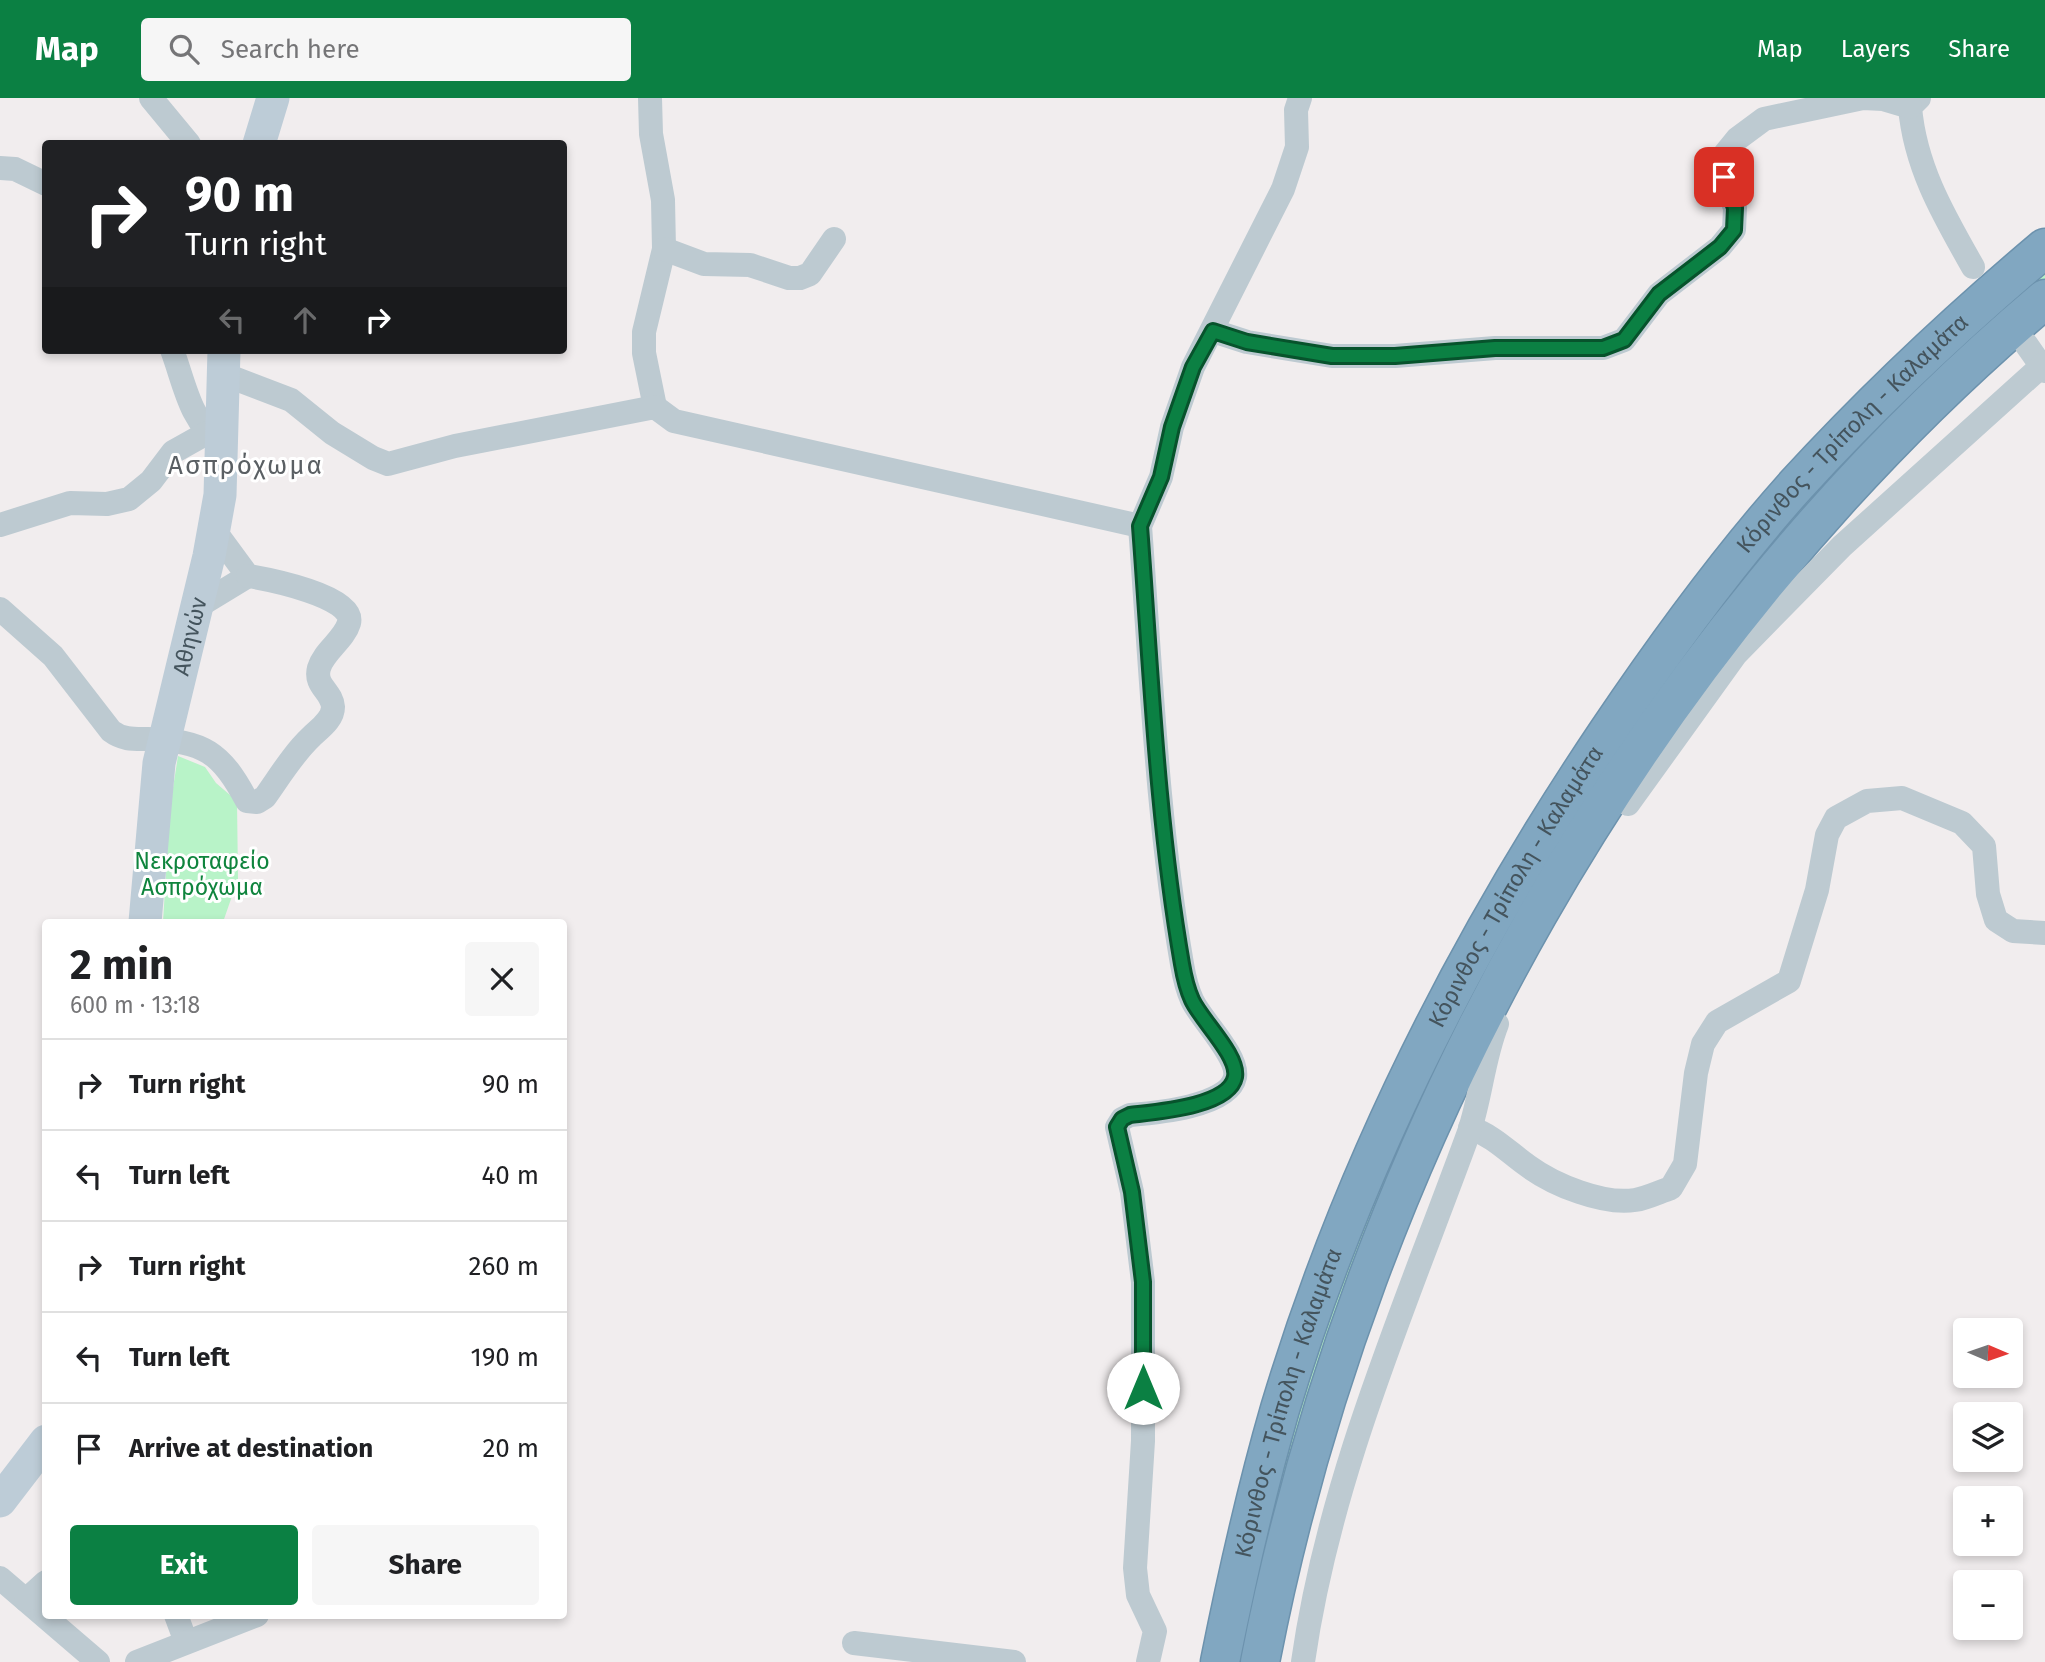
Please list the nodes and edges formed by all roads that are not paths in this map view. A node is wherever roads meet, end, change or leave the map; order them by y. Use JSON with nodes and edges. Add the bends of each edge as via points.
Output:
{"nodes":[{"id":1,"x":151,"y":98,"type":"edge"},
{"id":2,"x":274,"y":98,"type":"edge"},
{"id":3,"x":650,"y":98,"type":"edge"},
{"id":4,"x":1300,"y":98,"type":"edge"},
{"id":5,"x":1914,"y":103,"type":"edge"},
{"id":6,"x":186,"y":140,"type":"edge"},
{"id":7,"x":261,"y":140,"type":"edge"},
{"id":8,"x":0,"y":168,"type":"edge"},
{"id":9,"x":42,"y":182,"type":"edge"},
{"id":10,"x":834,"y":239,"type":"dead end"},
{"id":11,"x":2045,"y":248,"type":"edge"},
{"id":12,"x":664,"y":249,"type":"junction"},
{"id":13,"x":1973,"y":268,"type":"dead end"},
{"id":14,"x":2045,"y":299,"type":"edge"},
{"id":15,"x":1213,"y":331,"type":"junction"},
{"id":16,"x":2026,"y":344,"type":"dead end"},
{"id":17,"x":173,"y":354,"type":"edge"},
{"id":18,"x":224,"y":362,"type":"edge"},
{"id":19,"x":2044,"y":366,"type":"edge"},
{"id":20,"x":654,"y":407,"type":"junction"},
{"id":21,"x":215,"y":438,"type":"junction"},
{"id":22,"x":0,"y":525,"type":"edge"},
{"id":23,"x":1140,"y":526,"type":"junction"},
{"id":24,"x":215,"y":530,"type":"junction"},
{"id":25,"x":248,"y":576,"type":"junction"},
{"id":26,"x":197,"y":607,"type":"junction"},
{"id":27,"x":0,"y":611,"type":"edge"},
{"id":28,"x":165,"y":740,"type":"junction"},
{"id":29,"x":145,"y":919,"type":"edge"},
{"id":30,"x":2045,"y":933,"type":"edge"},
{"id":31,"x":1470,"y":1128,"type":"junction"},
{"id":32,"x":40,"y":1462,"type":"edge"},
{"id":33,"x":0,"y":1501,"type":"edge"},
{"id":34,"x":0,"y":1578,"type":"edge"},
{"id":35,"x":42,"y":1585,"type":"edge"},
{"id":36,"x":26,"y":1600,"type":"junction"},
{"id":37,"x":42,"y":1614,"type":"edge"},
{"id":38,"x":48,"y":1619,"type":"edge"},
{"id":39,"x":177,"y":1619,"type":"edge"},
{"id":40,"x":246,"y":1619,"type":"edge"},
{"id":41,"x":186,"y":1642,"type":"junction"},
{"id":42,"x":854,"y":1643,"type":"dead end"},
{"id":43,"x":97,"y":1662,"type":"edge"},
{"id":44,"x":137,"y":1662,"type":"edge"},
{"id":45,"x":1014,"y":1662,"type":"edge"},
{"id":46,"x":1148,"y":1662,"type":"edge"},
{"id":47,"x":1220,"y":1662,"type":"edge"},
{"id":48,"x":1261,"y":1662,"type":"edge"},
{"id":49,"x":1303,"y":1662,"type":"edge"}],
"edges":[{"from":1,"to":6,"type":"street"},
{"from":2,"to":7,"type":"main road"},
{"from":3,"to":12,"type":"street","via":[[651,134],[663,200]]},
{"from":4,"to":15,"type":"street","via":[[1297,147],[1283,189]]},
{"from":5,"to":13,"type":"street","via":[[1912,133],[1921,166]]},
{"from":5,"to":15,"type":"street","via":[[1863,98],[1764,119],[1737,139],[1724,155],[1724,177],[1735,208],[1734,230],[1720,247],[1659,294],[1624,340],[1603,348],[1332,356],[1247,342]]},
{"from":8,"to":9,"type":"street","via":[[15,169]]},
{"from":10,"to":12,"type":"street","via":[[810,274],[800,278],[750,265],[704,264]]},
{"from":11,"to":47,"type":"highway","name":"Κόρινθος - Τρίπολη - Καλαμάτα","via":[[1924,355],[1786,497],[1736,556],[1639,686],[1520,869],[1412,1071],[1343,1231],[1281,1406]]},
{"from":12,"to":20,"type":"street","via":[[644,332]]},
{"from":14,"to":48,"type":"highway","name":"Κόρινθος - Τρίπολη - Καλαμάτα","via":[[1923,410],[1770,578],[1672,707],[1547,902],[1447,1087],[1378,1249],[1319,1418]]},
{"from":15,"to":23,"type":"street","via":[[1193,367],[1161,477]]},
{"from":16,"to":19,"type":"street"},
{"from":17,"to":21,"type":"street","via":[[197,419]]},
{"from":18,"to":20,"type":"street","via":[[388,464],[455,446]]},
{"from":18,"to":21,"type":"main road","name":"Αθηνών"},
{"from":19,"to":31,"type":"street","via":[[1842,546],[1736,654],[1695,708],[1597,848],[1524,966],[1489,1044]]},
{"from":20,"to":23,"type":"street","via":[[674,421]]},
{"from":21,"to":22,"type":"street","via":[[173,452],[151,481],[129,499],[71,503]]},
{"from":21,"to":24,"type":"main road","name":"Αθηνών"},
{"from":23,"to":46,"type":"street","via":[[1167,872],[1182,969],[1191,998],[1232,1060],[1235,1077],[1228,1090],[1204,1103],[1130,1115],[1117,1127],[1132,1192],[1143,1282],[1143,1454],[1135,1568],[1136,1588],[1155,1631]]},
{"from":24,"to":25,"type":"street"},
{"from":24,"to":26,"type":"main road","name":"Αθηνών"},
{"from":25,"to":26,"type":"street"},
{"from":25,"to":28,"type":"street","via":[[299,587],[344,608],[349,615],[349,624],[318,672],[319,684],[333,709],[329,719],[257,802],[247,801],[231,773],[205,748]]},
{"from":26,"to":28,"type":"main road","name":"Αθηνών"},
{"from":27,"to":28,"type":"street","via":[[53,656],[111,731],[123,738]]},
{"from":28,"to":29,"type":"main road","name":"Αθηνών","via":[[157,778]]},
{"from":30,"to":31,"type":"street","via":[[2013,931],[1996,920],[1988,894],[1984,846],[1962,823],[1902,798],[1867,801],[1836,818],[1827,835],[1817,890],[1789,981],[1717,1022],[1703,1044],[1685,1164],[1671,1188],[1633,1200],[1590,1196],[1555,1182],[1501,1142]]},
{"from":31,"to":49,"type":"street","via":[[1389,1342],[1321,1571]]},
{"from":32,"to":33,"type":"main road"},
{"from":34,"to":36,"type":"street"},
{"from":35,"to":36,"type":"street"},
{"from":36,"to":37,"type":"street"},
{"from":38,"to":43,"type":"street"},
{"from":39,"to":41,"type":"street"},
{"from":40,"to":41,"type":"street"},
{"from":41,"to":44,"type":"street"},
{"from":42,"to":45,"type":"street"}]}
